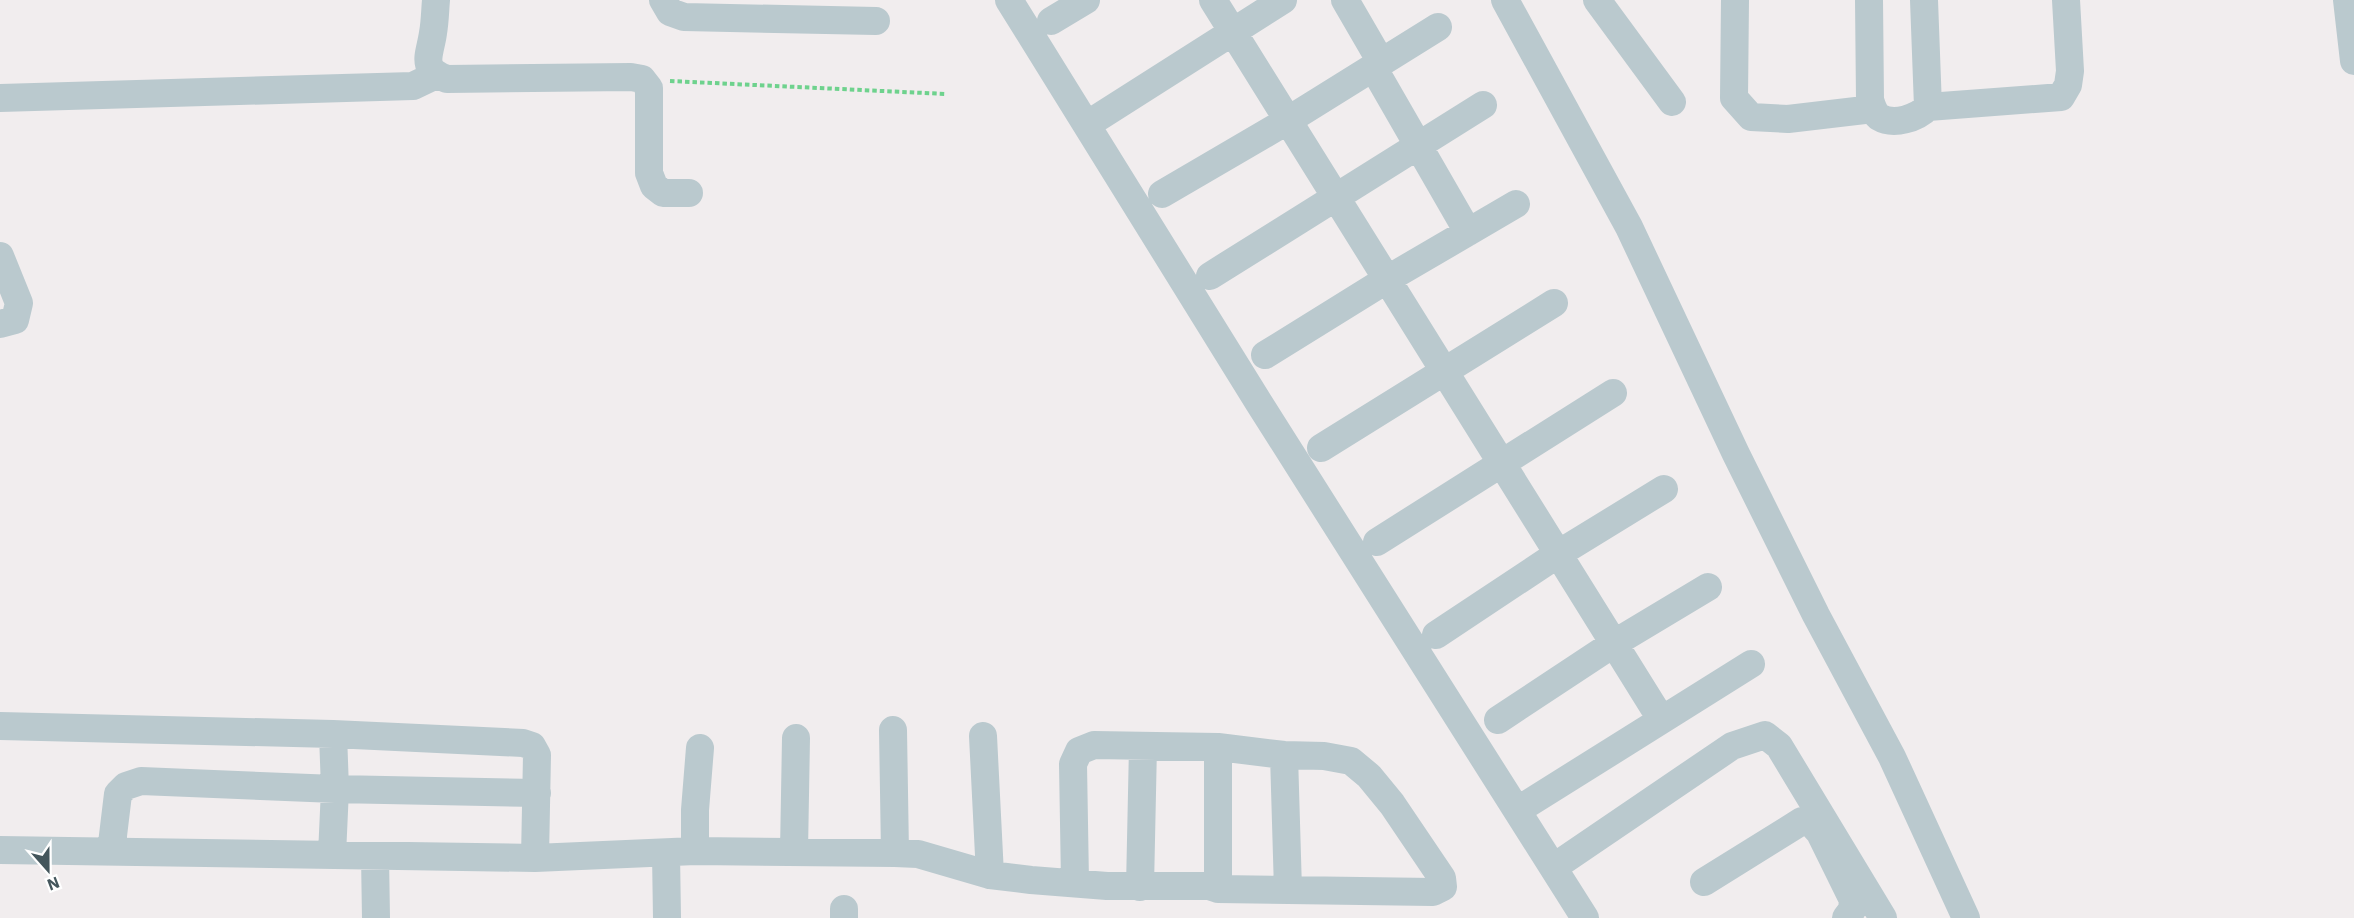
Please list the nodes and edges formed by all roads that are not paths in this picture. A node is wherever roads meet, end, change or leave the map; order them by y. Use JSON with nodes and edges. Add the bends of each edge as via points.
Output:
{"nodes":[{"id":1,"x":436,"y":0,"type":"edge"},
{"id":2,"x":663,"y":0,"type":"edge"},
{"id":3,"x":1009,"y":0,"type":"edge"},
{"id":4,"x":1086,"y":0,"type":"edge"},
{"id":5,"x":1213,"y":0,"type":"edge"},
{"id":6,"x":1283,"y":0,"type":"edge"},
{"id":7,"x":1345,"y":0,"type":"edge"},
{"id":8,"x":1505,"y":0,"type":"edge"},
{"id":9,"x":1597,"y":0,"type":"edge"},
{"id":10,"x":1735,"y":0,"type":"edge"},
{"id":11,"x":1869,"y":0,"type":"edge"},
{"id":12,"x":1924,"y":0,"type":"edge"},
{"id":13,"x":2066,"y":0,"type":"edge"},
{"id":14,"x":2347,"y":0,"type":"edge"},
{"id":15,"x":876,"y":21,"type":"dead end"},
{"id":16,"x":1051,"y":21,"type":"dead end"},
{"id":17,"x":1438,"y":27,"type":"dead end"},
{"id":18,"x":1233,"y":32,"type":"junction"},
{"id":19,"x":2354,"y":62,"type":"edge"},
{"id":20,"x":1377,"y":64,"type":"junction"},
{"id":21,"x":436,"y":75,"type":"junction"},
{"id":22,"x":0,"y":98,"type":"edge"},
{"id":23,"x":1672,"y":102,"type":"dead end"},
{"id":24,"x":1483,"y":105,"type":"dead end"},
{"id":25,"x":1928,"y":107,"type":"junction"},
{"id":26,"x":1873,"y":109,"type":"junction"},
{"id":27,"x":1099,"y":117,"type":"dead end"},
{"id":28,"x":1287,"y":121,"type":"junction"},
{"id":29,"x":1419,"y":145,"type":"junction"},
{"id":30,"x":689,"y":193,"type":"dead end"},
{"id":31,"x":1162,"y":194,"type":"dead end"},
{"id":32,"x":1335,"y":198,"type":"junction"},
{"id":33,"x":1516,"y":204,"type":"dead end"},
{"id":34,"x":1468,"y":232,"type":"junction"},
{"id":35,"x":0,"y":256,"type":"edge"},
{"id":36,"x":1210,"y":276,"type":"dead end"},
{"id":37,"x":1386,"y":280,"type":"junction"},
{"id":38,"x":1554,"y":303,"type":"dead end"},
{"id":39,"x":0,"y":324,"type":"edge"},
{"id":40,"x":1265,"y":355,"type":"dead end"},
{"id":41,"x":1444,"y":373,"type":"junction"},
{"id":42,"x":1613,"y":393,"type":"dead end"},
{"id":43,"x":1322,"y":448,"type":"dead end"},
{"id":44,"x":1501,"y":463,"type":"junction"},
{"id":45,"x":1664,"y":489,"type":"dead end"},
{"id":46,"x":1377,"y":542,"type":"dead end"},
{"id":47,"x":1558,"y":554,"type":"junction"},
{"id":48,"x":1708,"y":587,"type":"dead end"},
{"id":49,"x":1436,"y":635,"type":"dead end"},
{"id":50,"x":1613,"y":644,"type":"junction"},
{"id":51,"x":1751,"y":664,"type":"dead end"},
{"id":52,"x":1661,"y":719,"type":"junction"},
{"id":53,"x":1498,"y":720,"type":"dead end"},
{"id":54,"x":0,"y":726,"type":"edge"},
{"id":55,"x":893,"y":730,"type":"dead end"},
{"id":56,"x":333,"y":734,"type":"junction"},
{"id":57,"x":983,"y":736,"type":"dead end"},
{"id":58,"x":796,"y":738,"type":"dead end"},
{"id":59,"x":1143,"y":746,"type":"junction"},
{"id":60,"x":1218,"y":747,"type":"junction"},
{"id":61,"x":700,"y":748,"type":"dead end"},
{"id":62,"x":1284,"y":755,"type":"junction"},
{"id":63,"x":335,"y":789,"type":"junction"},
{"id":64,"x":537,"y":793,"type":"junction"},
{"id":65,"x":1518,"y":810,"type":"junction"},
{"id":66,"x":0,"y":850,"type":"edge"},
{"id":67,"x":694,"y":851,"type":"junction"},
{"id":68,"x":111,"y":852,"type":"junction"},
{"id":69,"x":794,"y":852,"type":"junction"},
{"id":70,"x":666,"y":853,"type":"junction"},
{"id":71,"x":895,"y":853,"type":"junction"},
{"id":72,"x":332,"y":855,"type":"junction"},
{"id":73,"x":375,"y":856,"type":"junction"},
{"id":74,"x":535,"y":858,"type":"junction"},
{"id":75,"x":1554,"y":867,"type":"junction"},
{"id":76,"x":990,"y":875,"type":"junction"},
{"id":77,"x":1075,"y":882,"type":"junction"},
{"id":78,"x":1704,"y":882,"type":"dead end"},
{"id":79,"x":1140,"y":887,"type":"junction"},
{"id":80,"x":1218,"y":889,"type":"junction"},
{"id":81,"x":1288,"y":890,"type":"junction"},
{"id":82,"x":376,"y":918,"type":"edge"},
{"id":83,"x":667,"y":918,"type":"edge"},
{"id":84,"x":1586,"y":918,"type":"edge"},
{"id":85,"x":1846,"y":918,"type":"edge"},
{"id":86,"x":1883,"y":918,"type":"edge"},
{"id":87,"x":1966,"y":918,"type":"edge"}],
"edges":[{"from":1,"to":21,"type":"street","via":[[427,55],[429,68]]},
{"from":2,"to":15,"type":"street","via":[[670,12],[684,17]]},
{"from":3,"to":65,"type":"street"},
{"from":4,"to":16,"type":"street"},
{"from":5,"to":18,"type":"street"},
{"from":6,"to":18,"type":"street"},
{"from":7,"to":20,"type":"street"},
{"from":8,"to":87,"type":"street","via":[[1629,227],[1741,464],[1892,757]]},
{"from":9,"to":23,"type":"street"},
{"from":10,"to":26,"type":"street","via":[[1734,98],[1751,117],[1788,119]]},
{"from":11,"to":26,"type":"street"},
{"from":12,"to":25,"type":"street"},
{"from":13,"to":25,"type":"street","via":[[2070,71],[2061,97]]},
{"from":14,"to":19,"type":"street"},
{"from":17,"to":20,"type":"street"},
{"from":18,"to":27,"type":"street"},
{"from":18,"to":28,"type":"street"},
{"from":20,"to":28,"type":"street"},
{"from":20,"to":29,"type":"street"},
{"from":21,"to":22,"type":"street","via":[[413,86]]},
{"from":21,"to":30,"type":"street","via":[[447,79],[642,80],[649,88],[650,173],[654,186],[663,192]]},
{"from":24,"to":29,"type":"street"},
{"from":25,"to":26,"type":"street","via":[[1919,117],[1894,120],[1879,117]]},
{"from":28,"to":31,"type":"street"},
{"from":28,"to":32,"type":"street"},
{"from":29,"to":32,"type":"street"},
{"from":29,"to":34,"type":"street"},
{"from":32,"to":36,"type":"street"},
{"from":32,"to":37,"type":"street"},
{"from":33,"to":34,"type":"street"},
{"from":34,"to":37,"type":"street"},
{"from":35,"to":39,"type":"street","via":[[19,303],[15,320]]},
{"from":37,"to":40,"type":"street"},
{"from":37,"to":41,"type":"street"},
{"from":38,"to":41,"type":"street"},
{"from":41,"to":43,"type":"street"},
{"from":41,"to":44,"type":"street"},
{"from":42,"to":44,"type":"street"},
{"from":44,"to":46,"type":"street"},
{"from":44,"to":47,"type":"street"},
{"from":45,"to":47,"type":"street"},
{"from":47,"to":49,"type":"street"},
{"from":47,"to":50,"type":"street"},
{"from":48,"to":50,"type":"street"},
{"from":50,"to":52,"type":"street"},
{"from":50,"to":53,"type":"street"},
{"from":51,"to":52,"type":"street"},
{"from":52,"to":65,"type":"street"},
{"from":54,"to":56,"type":"street"},
{"from":55,"to":71,"type":"street"},
{"from":56,"to":63,"type":"street"},
{"from":56,"to":64,"type":"street","via":[[523,743],[532,746],[537,755]]},
{"from":57,"to":76,"type":"street"},
{"from":58,"to":69,"type":"street"},
{"from":59,"to":60,"type":"street"},
{"from":59,"to":77,"type":"street","via":[[1094,745],[1079,751],[1073,764]]},
{"from":59,"to":79,"type":"street"},
{"from":60,"to":62,"type":"street"},
{"from":60,"to":80,"type":"street"},
{"from":61,"to":67,"type":"street"},
{"from":62,"to":81,"type":"street"},
{"from":62,"to":81,"type":"street","via":[[1351,761],[1392,804],[1442,878],[1443,887],[1433,892]]},
{"from":63,"to":64,"type":"street"},
{"from":63,"to":68,"type":"street","via":[[141,781],[126,786],[118,794]]},
{"from":63,"to":72,"type":"street"},
{"from":64,"to":74,"type":"street"},
{"from":65,"to":75,"type":"street"},
{"from":66,"to":68,"type":"street"},
{"from":67,"to":69,"type":"street"},
{"from":67,"to":70,"type":"street"},
{"from":68,"to":72,"type":"street"},
{"from":69,"to":71,"type":"street"},
{"from":70,"to":74,"type":"street"},
{"from":70,"to":83,"type":"street"},
{"from":71,"to":76,"type":"street","via":[[918,854]]},
{"from":72,"to":73,"type":"street"},
{"from":73,"to":74,"type":"street"},
{"from":73,"to":82,"type":"street"},
{"from":75,"to":84,"type":"street"},
{"from":75,"to":86,"type":"street","via":[[1732,746],[1766,735],[1779,746]]},
{"from":76,"to":77,"type":"street"},
{"from":77,"to":79,"type":"street"},
{"from":78,"to":85,"type":"street","via":[[1802,821],[1811,823],[1820,833],[1853,900]]},
{"from":79,"to":80,"type":"street"},
{"from":80,"to":81,"type":"street"}]}
